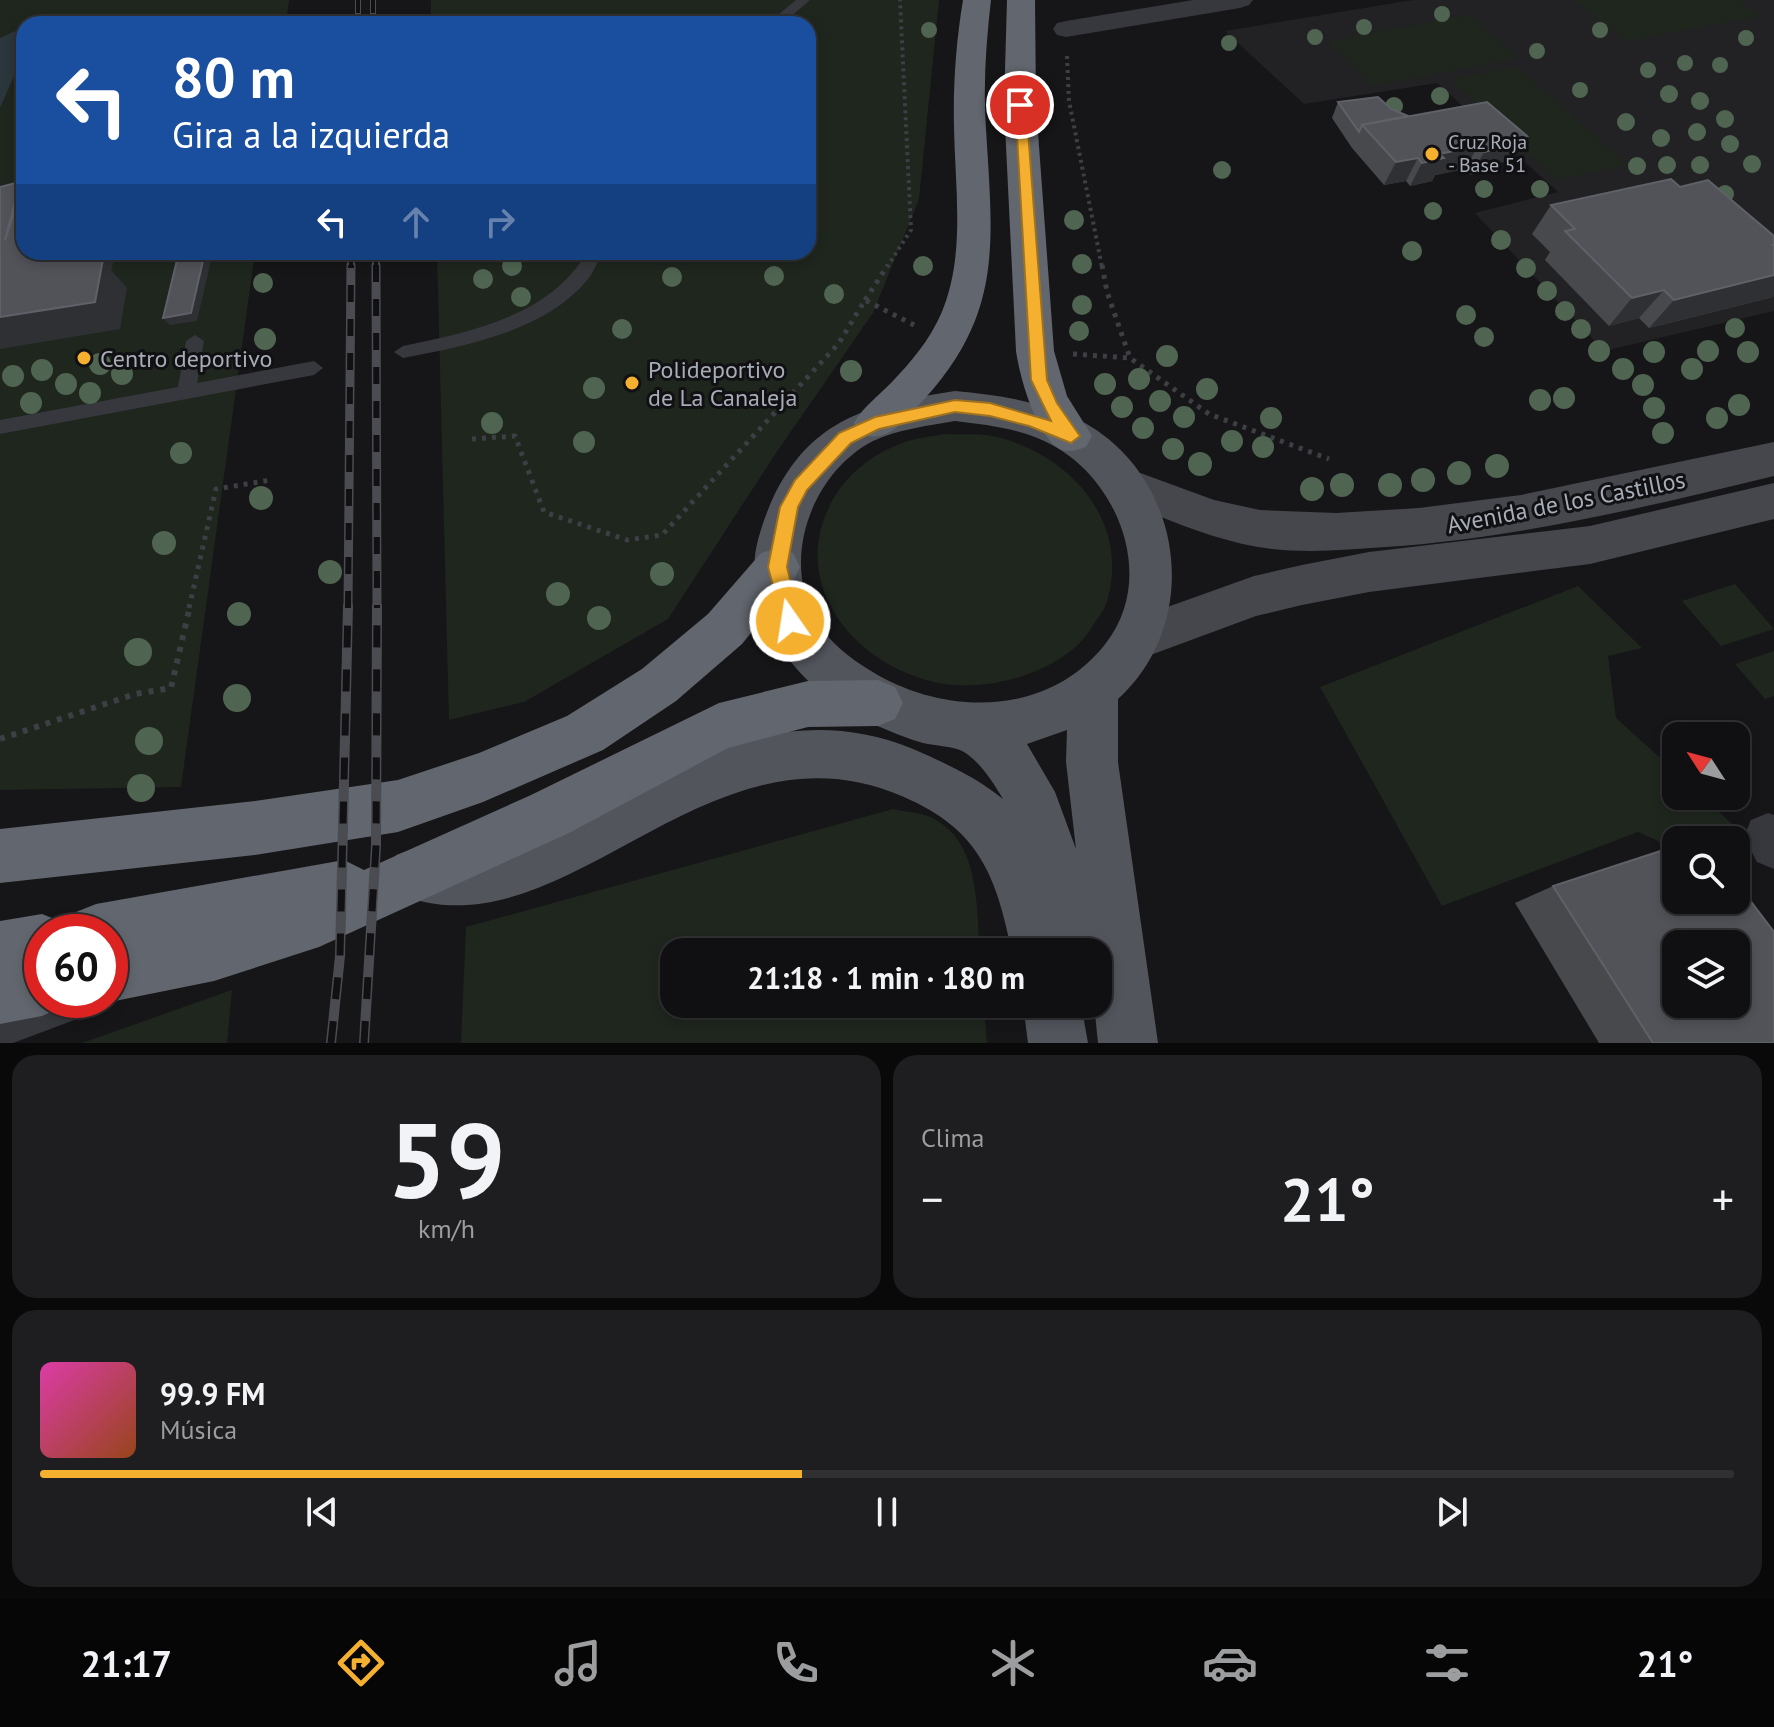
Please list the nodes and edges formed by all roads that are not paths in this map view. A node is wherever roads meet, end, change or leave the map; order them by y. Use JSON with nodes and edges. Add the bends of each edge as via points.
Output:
{"nodes":[{"id":1,"x":804,"y":0,"type":"edge"},
{"id":2,"x":977,"y":0,"type":"edge"},
{"id":3,"x":1021,"y":0,"type":"edge"},
{"id":4,"x":1240,"y":0,"type":"edge"},
{"id":5,"x":1185,"y":5,"type":"edge"},
{"id":6,"x":784,"y":16,"type":"edge"},
{"id":7,"x":1066,"y":29,"type":"road end"},
{"id":8,"x":592,"y":260,"type":"edge"},
{"id":9,"x":195,"y":341,"type":"dead end"},
{"id":10,"x":403,"y":352,"type":"dead end"},
{"id":11,"x":314,"y":368,"type":"dead end"},
{"id":12,"x":186,"y":394,"type":"junction"},
{"id":13,"x":875,"y":423,"type":"junction"},
{"id":14,"x":0,"y":427,"type":"edge"},
{"id":15,"x":1071,"y":436,"type":"junction"},
{"id":16,"x":1774,"y":459,"type":"edge"},
{"id":17,"x":1124,"y":484,"type":"junction"},
{"id":18,"x":1774,"y":501,"type":"edge"},
{"id":19,"x":777,"y":567,"type":"junction"},
{"id":20,"x":1137,"y":639,"type":"junction"},
{"id":21,"x":1093,"y":688,"type":"junction"},
{"id":22,"x":878,"y":703,"type":"junction"},
{"id":23,"x":975,"y":729,"type":"junction"},
{"id":24,"x":255,"y":828,"type":"junction"},
{"id":25,"x":8,"y":843,"type":"edge"},
{"id":26,"x":413,"y":874,"type":"junction"},
{"id":27,"x":0,"y":885,"type":"edge"},
{"id":28,"x":128,"y":926,"type":"edge"},
{"id":29,"x":1037,"y":938,"type":"edge"},
{"id":30,"x":1064,"y":938,"type":"edge"},
{"id":31,"x":24,"y":945,"type":"edge"},
{"id":32,"x":0,"y":949,"type":"edge"},
{"id":33,"x":214,"y":953,"type":"junction"},
{"id":34,"x":128,"y":970,"type":"edge"},
{"id":35,"x":128,"y":986,"type":"edge"},
{"id":36,"x":24,"y":990,"type":"edge"},
{"id":37,"x":0,"y":995,"type":"edge"},
{"id":38,"x":41,"y":1018,"type":"edge"},
{"id":39,"x":1054,"y":1018,"type":"edge"},
{"id":40,"x":1071,"y":1018,"type":"edge"},
{"id":41,"x":0,"y":1036,"type":"edge"},
{"id":42,"x":1058,"y":1043,"type":"edge"},
{"id":43,"x":1073,"y":1043,"type":"edge"},
{"id":44,"x":1128,"y":1043,"type":"edge"}],
"edges":[{"from":1,"to":6,"type":"lane"},
{"from":2,"to":13,"type":"highway","via":[[969,98],[977,225],[966,293],[950,337],[930,366]]},
{"from":3,"to":15,"type":"highway","via":[[1020,105],[1035,351],[1039,380]]},
{"from":4,"to":5,"type":"street"},
{"from":5,"to":7,"type":"street"},
{"from":8,"to":10,"type":"lane","via":[[533,313],[496,329]]},
{"from":9,"to":12,"type":"lane"},
{"from":11,"to":12,"type":"lane"},
{"from":12,"to":14,"type":"lane"},
{"from":13,"to":15,"type":"main road","via":[[955,406],[1033,420]]},
{"from":13,"to":19,"type":"main road","via":[[845,438],[801,485],[789,507]]},
{"from":15,"to":17,"type":"main road"},
{"from":16,"to":17,"type":"street","name":"Avenida de los Castillos","via":[[1526,514],[1333,532],[1246,527]]},
{"from":17,"to":20,"type":"main road","via":[[1146,530],[1153,574],[1150,604]]},
{"from":18,"to":20,"type":"street","name":"Avenida de los Castillos","via":[[1590,545],[1302,585],[1254,596]]},
{"from":19,"to":22,"type":"main road","via":[[790,621],[827,668]]},
{"from":19,"to":24,"type":"highway","via":[[714,638],[659,685],[585,733],[398,806]]},
{"from":20,"to":21,"type":"main road","via":[[1116,669]]},
{"from":21,"to":23,"type":"main road","via":[[1051,714]]},
{"from":21,"to":44,"type":"main road","via":[[1092,762]]},
{"from":22,"to":23,"type":"main road"},
{"from":22,"to":26,"type":"highway","via":[[808,704],[719,727],[550,814]]},
{"from":23,"to":30,"type":"main road","via":[[1013,766],[1033,800],[1049,846]]},
{"from":24,"to":25,"type":"highway","via":[[77,847]]},
{"from":24,"to":27,"type":"highway"},
{"from":26,"to":28,"type":"highway"},
{"from":26,"to":29,"type":"main road","via":[[470,876],[516,869],[731,766],[773,755],[821,752],[901,767],[989,823],[1013,862]]},
{"from":26,"to":33,"type":"highway","via":[[319,919]]},
{"from":31,"to":32,"type":"highway"},
{"from":33,"to":34,"type":"highway"},
{"from":33,"to":35,"type":"lane"},
{"from":36,"to":37,"type":"highway"},
{"from":38,"to":41,"type":"lane"},
{"from":39,"to":42,"type":"main road"},
{"from":40,"to":43,"type":"main road"}]}
